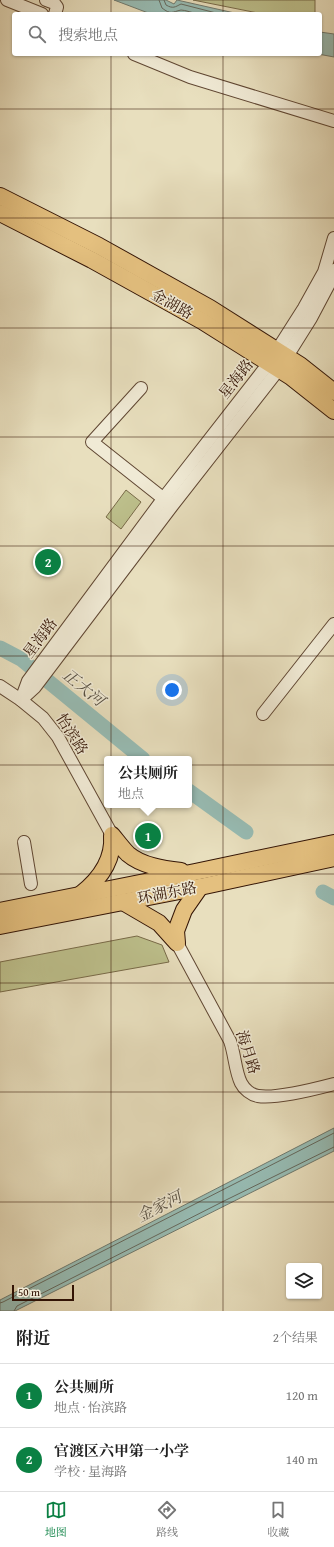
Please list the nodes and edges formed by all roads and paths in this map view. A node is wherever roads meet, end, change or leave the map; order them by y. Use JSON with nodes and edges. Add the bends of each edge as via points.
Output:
{"nodes":[{"id":1,"x":7,"y":0,"type":"edge"},
{"id":2,"x":46,"y":0,"type":"edge"},
{"id":3,"x":37,"y":12,"type":"edge"},
{"id":4,"x":56,"y":12,"type":"edge"},
{"id":5,"x":139,"y":56,"type":"edge"},
{"id":6,"x":334,"y":121,"type":"edge"},
{"id":7,"x":0,"y":196,"type":"edge"},
{"id":8,"x":0,"y":213,"type":"edge"},
{"id":9,"x":334,"y":238,"type":"edge"},
{"id":10,"x":334,"y":270,"type":"edge"},
{"id":11,"x":278,"y":359,"type":"junction"},
{"id":12,"x":141,"y":388,"type":"dead end"},
{"id":13,"x":334,"y":392,"type":"edge"},
{"id":14,"x":334,"y":411,"type":"edge"},
{"id":15,"x":167,"y":502,"type":"junction"},
{"id":16,"x":334,"y":624,"type":"edge"},
{"id":17,"x":0,"y":686,"type":"edge"},
{"id":18,"x":20,"y":700,"type":"junction"},
{"id":19,"x":263,"y":714,"type":"dead end"},
{"id":20,"x":112,"y":835,"type":"junction"},
{"id":21,"x":24,"y":842,"type":"dead end"},
{"id":22,"x":334,"y":843,"type":"edge"},
{"id":23,"x":334,"y":858,"type":"edge"},
{"id":24,"x":198,"y":880,"type":"junction"},
{"id":25,"x":31,"y":884,"type":"dead end"},
{"id":26,"x":80,"y":895,"type":"junction"},
{"id":27,"x":123,"y":902,"type":"junction"},
{"id":28,"x":0,"y":911,"type":"edge"},
{"id":29,"x":0,"y":926,"type":"edge"},
{"id":30,"x":177,"y":943,"type":"junction"},
{"id":31,"x":334,"y":1084,"type":"edge"}],
"edges":[{"from":1,"to":3,"type":"street"},
{"from":2,"to":4,"type":"street","via":[[54,3],[57,7]]},
{"from":5,"to":6,"type":"street","via":[[190,77]]},
{"from":7,"to":11,"type":"main road","name":"金湖路","via":[[106,250],[210,308]]},
{"from":8,"to":11,"type":"main road","name":"金湖路"},
{"from":9,"to":11,"type":"street","name":"星海路","via":[[324,272]]},
{"from":10,"to":11,"type":"street","name":"星海路","via":[[311,318]]},
{"from":11,"to":13,"type":"main road","name":"金湖路","via":[[300,365]]},
{"from":11,"to":14,"type":"main road","name":"金湖路","via":[[291,377]]},
{"from":11,"to":15,"type":"street","name":"星海路"},
{"from":12,"to":15,"type":"street","via":[[92,442]]},
{"from":15,"to":18,"type":"street","name":"星海路"},
{"from":16,"to":19,"type":"street"},
{"from":17,"to":18,"type":"street","name":"怡滨路"},
{"from":18,"to":20,"type":"street","name":"怡滨路","via":[[43,718],[58,737]]},
{"from":20,"to":24,"type":"main road","via":[[129,854],[142,862]]},
{"from":20,"to":26,"type":"main road","via":[[110,860],[97,880]]},
{"from":21,"to":25,"type":"street"},
{"from":22,"to":24,"type":"main road","name":"环湖东路"},
{"from":23,"to":24,"type":"main road","name":"环湖东路"},
{"from":24,"to":26,"type":"main road","name":"环湖东路"},
{"from":24,"to":27,"type":"main road","name":"环湖东路"},
{"from":24,"to":30,"type":"main road","via":[[176,931]]},
{"from":26,"to":28,"type":"main road","name":"环湖东路"},
{"from":27,"to":29,"type":"main road","name":"环湖东路"},
{"from":27,"to":30,"type":"main road","via":[[159,923]]},
{"from":30,"to":31,"type":"street","name":"海月路","via":[[230,1041],[238,1075],[247,1090],[256,1096],[266,1096]]}]}
